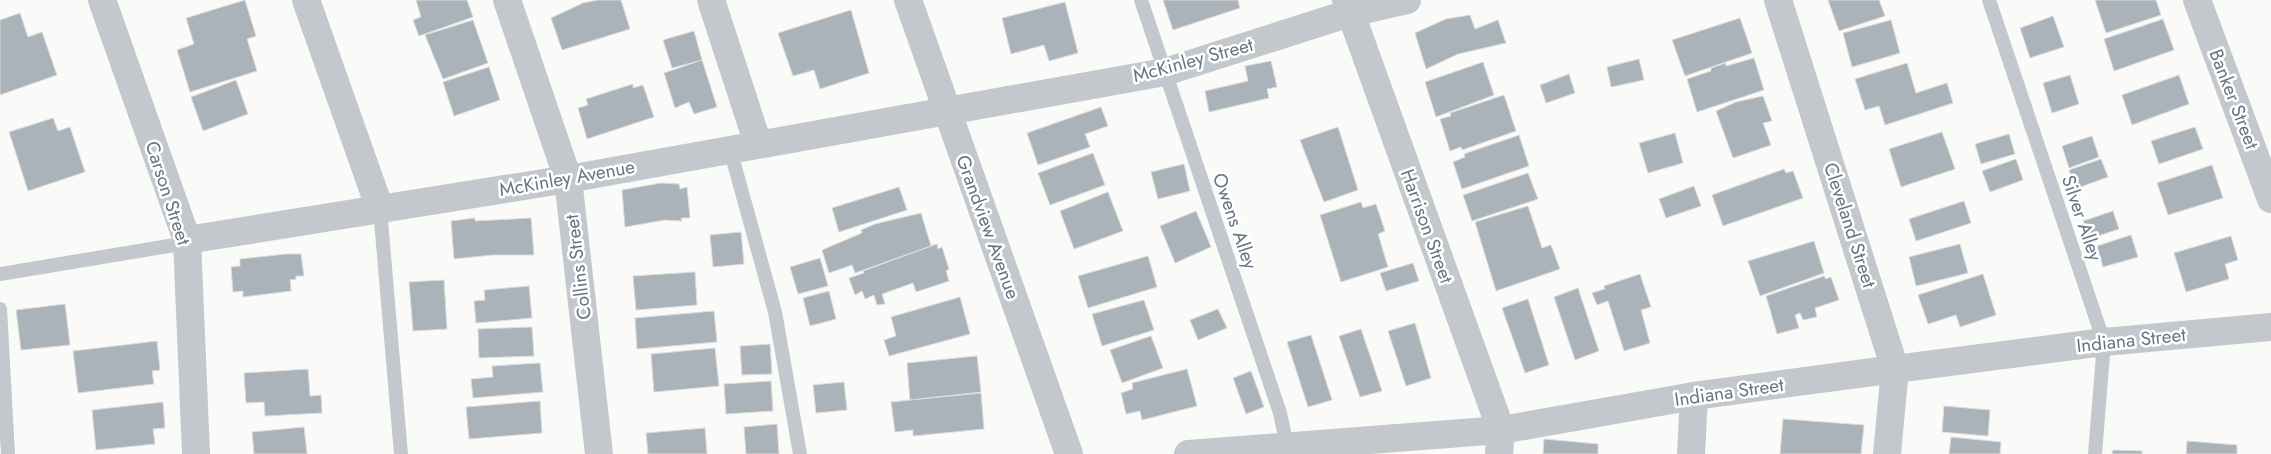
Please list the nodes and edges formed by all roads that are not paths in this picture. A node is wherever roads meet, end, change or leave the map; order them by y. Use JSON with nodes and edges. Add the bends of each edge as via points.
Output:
{"nodes":[{"id":1,"x":102,"y":0,"type":"edge"},
{"id":2,"x":306,"y":0,"type":"edge"},
{"id":3,"x":507,"y":0,"type":"edge"},
{"id":4,"x":712,"y":0,"type":"edge"},
{"id":5,"x":908,"y":0,"type":"edge"},
{"id":6,"x":1140,"y":0,"type":"edge"},
{"id":7,"x":1406,"y":0,"type":"edge"},
{"id":8,"x":1778,"y":0,"type":"edge"},
{"id":9,"x":1989,"y":0,"type":"edge"},
{"id":10,"x":2197,"y":0,"type":"edge"},
{"id":11,"x":1348,"y":6,"type":"edge"},
{"id":12,"x":1165,"y":72,"type":"junction"},
{"id":13,"x":946,"y":110,"type":"junction"},
{"id":14,"x":758,"y":144,"type":"junction"},
{"id":15,"x":730,"y":149,"type":"junction"},
{"id":16,"x":568,"y":179,"type":"junction"},
{"id":17,"x":2271,"y":198,"type":"edge"},
{"id":18,"x":380,"y":209,"type":"junction"},
{"id":19,"x":187,"y":242,"type":"junction"},
{"id":20,"x":0,"y":274,"type":"edge"},
{"id":21,"x":0,"y":309,"type":"edge"},
{"id":22,"x":2271,"y":327,"type":"edge"},
{"id":23,"x":2104,"y":342,"type":"junction"},
{"id":24,"x":1895,"y":369,"type":"junction"},
{"id":25,"x":1694,"y":396,"type":"junction"},
{"id":26,"x":1500,"y":442,"type":"edge"},
{"id":27,"x":1288,"y":450,"type":"edge"},
{"id":28,"x":8,"y":454,"type":"edge"},
{"id":29,"x":196,"y":454,"type":"edge"},
{"id":30,"x":401,"y":454,"type":"edge"},
{"id":31,"x":599,"y":454,"type":"edge"},
{"id":32,"x":800,"y":454,"type":"edge"},
{"id":33,"x":1069,"y":454,"type":"edge"},
{"id":34,"x":1188,"y":454,"type":"edge"},
{"id":35,"x":1691,"y":454,"type":"edge"},
{"id":36,"x":1887,"y":454,"type":"edge"},
{"id":37,"x":2095,"y":454,"type":"edge"}],
"edges":[{"from":1,"to":19,"type":"street","name":"Carson Street"},
{"from":2,"to":18,"type":"street"},
{"from":3,"to":16,"type":"street","name":"Collins Street"},
{"from":4,"to":14,"type":"street"},
{"from":5,"to":13,"type":"street","name":"Grandview Avenue"},
{"from":6,"to":12,"type":"lane","name":"Owens Alley"},
{"from":7,"to":11,"type":"street","name":"McKinley Street"},
{"from":8,"to":24,"type":"street","name":"Cleveland Street"},
{"from":9,"to":23,"type":"lane","name":"Silver Alley"},
{"from":10,"to":17,"type":"street","name":"Banker Street"},
{"from":11,"to":12,"type":"street","name":"McKinley Street"},
{"from":11,"to":26,"type":"street","name":"Harrison Street"},
{"from":12,"to":13,"type":"street","name":"McKinley Street"},
{"from":12,"to":27,"type":"lane","name":"Owens Alley","via":[[1277,404]]},
{"from":13,"to":14,"type":"street","name":"McKinley Avenue"},
{"from":13,"to":33,"type":"street","name":"Grandview Avenue"},
{"from":14,"to":15,"type":"street","name":"McKinley Avenue"},
{"from":15,"to":16,"type":"street","name":"McKinley Avenue"},
{"from":15,"to":32,"type":"lane","via":[[775,312]]},
{"from":16,"to":18,"type":"street","name":"McKinley Avenue"},
{"from":16,"to":31,"type":"street","name":"Collins Street"},
{"from":18,"to":19,"type":"street","name":"McKinley Avenue"},
{"from":18,"to":30,"type":"lane"},
{"from":19,"to":20,"type":"lane"},
{"from":19,"to":29,"type":"street","name":"Carson Street"},
{"from":21,"to":28,"type":"lane"},
{"from":22,"to":23,"type":"street","name":"Indiana Street"},
{"from":23,"to":24,"type":"street","name":"Indiana Street"},
{"from":23,"to":37,"type":"lane","name":"Silver Alley"},
{"from":24,"to":25,"type":"street","name":"Indiana Street"},
{"from":24,"to":36,"type":"street","name":"Cleveland Street"},
{"from":25,"to":26,"type":"street","name":"Indiana Street"},
{"from":25,"to":35,"type":"street"},
{"from":26,"to":27,"type":"street","name":"Indiana Street"},
{"from":27,"to":34,"type":"street","name":"Indiana Street"}]}
